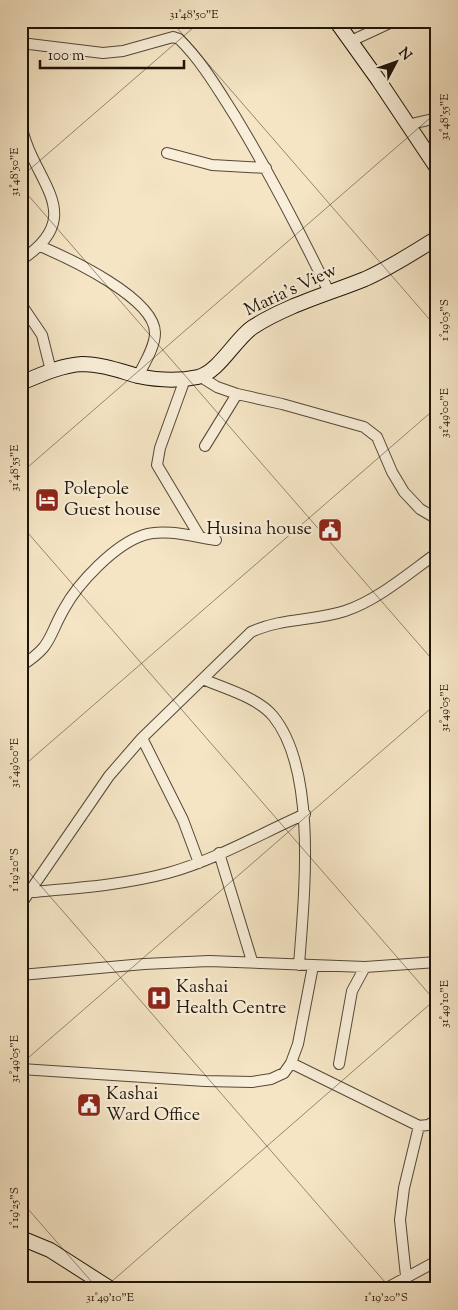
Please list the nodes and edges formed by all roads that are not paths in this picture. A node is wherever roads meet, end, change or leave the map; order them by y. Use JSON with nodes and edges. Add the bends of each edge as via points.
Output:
{"nodes":[{"id":1,"x":336,"y":21,"type":"edge"},
{"id":2,"x":394,"y":21,"type":"edge"},
{"id":3,"x":350,"y":41,"type":"junction"},
{"id":4,"x":21,"y":43,"type":"edge"},
{"id":5,"x":437,"y":118,"type":"edge"},
{"id":6,"x":21,"y":123,"type":"edge"},
{"id":7,"x":407,"y":125,"type":"junction"},
{"id":8,"x":167,"y":153,"type":"dead end"},
{"id":9,"x":266,"y":168,"type":"junction"},
{"id":10,"x":437,"y":168,"type":"edge"},
{"id":11,"x":437,"y":238,"type":"edge"},
{"id":12,"x":40,"y":246,"type":"junction"},
{"id":13,"x":21,"y":260,"type":"edge"},
{"id":14,"x":329,"y":292,"type":"junction"},
{"id":15,"x":21,"y":304,"type":"edge"},
{"id":16,"x":51,"y":371,"type":"junction"},
{"id":17,"x":138,"y":376,"type":"junction"},
{"id":18,"x":201,"y":376,"type":"junction"},
{"id":19,"x":185,"y":379,"type":"junction"},
{"id":20,"x":21,"y":383,"type":"edge"},
{"id":21,"x":237,"y":394,"type":"junction"},
{"id":22,"x":205,"y":446,"type":"dead end"},
{"id":23,"x":437,"y":519,"type":"edge"},
{"id":24,"x":200,"y":538,"type":"junction"},
{"id":25,"x":216,"y":540,"type":"dead end"},
{"id":26,"x":437,"y":553,"type":"edge"},
{"id":27,"x":21,"y":666,"type":"edge"},
{"id":28,"x":203,"y":679,"type":"junction"},
{"id":29,"x":142,"y":738,"type":"junction"},
{"id":30,"x":305,"y":814,"type":"junction"},
{"id":31,"x":219,"y":853,"type":"junction"},
{"id":32,"x":199,"y":863,"type":"junction"},
{"id":33,"x":32,"y":892,"type":"junction"},
{"id":34,"x":21,"y":904,"type":"edge"},
{"id":35,"x":252,"y":962,"type":"junction"},
{"id":36,"x":437,"y":962,"type":"edge"},
{"id":37,"x":299,"y":965,"type":"junction"},
{"id":38,"x":313,"y":966,"type":"junction"},
{"id":39,"x":365,"y":967,"type":"junction"},
{"id":40,"x":21,"y":975,"type":"edge"},
{"id":41,"x":291,"y":1063,"type":"junction"},
{"id":42,"x":339,"y":1064,"type":"dead end"},
{"id":43,"x":21,"y":1069,"type":"edge"},
{"id":44,"x":437,"y":1120,"type":"edge"},
{"id":45,"x":419,"y":1126,"type":"junction"},
{"id":46,"x":21,"y":1238,"type":"edge"},
{"id":47,"x":437,"y":1261,"type":"edge"},
{"id":48,"x":406,"y":1276,"type":"junction"},
{"id":49,"x":111,"y":1289,"type":"edge"},
{"id":50,"x":386,"y":1289,"type":"edge"}],
"edges":[{"from":1,"to":3,"type":"street"},
{"from":2,"to":3,"type":"street"},
{"from":3,"to":7,"type":"street"},
{"from":4,"to":9,"type":"street","via":[[103,53],[123,51],[173,37],[179,39],[222,95]]},
{"from":5,"to":7,"type":"street"},
{"from":6,"to":12,"type":"street","via":[[30,153],[53,201],[55,220],[51,232]]},
{"from":7,"to":10,"type":"street"},
{"from":8,"to":9,"type":"street","via":[[212,165]]},
{"from":9,"to":14,"type":"street"},
{"from":11,"to":14,"type":"street","name":"Maria's View","via":[[404,260]]},
{"from":12,"to":13,"type":"street"},
{"from":12,"to":17,"type":"street","via":[[108,281],[152,320],[154,339]]},
{"from":14,"to":18,"type":"street","name":"Maria's View","via":[[253,327]]},
{"from":15,"to":16,"type":"street","via":[[42,335]]},
{"from":16,"to":17,"type":"street","name":"Maria's View","via":[[82,364],[109,367]]},
{"from":16,"to":20,"type":"street","name":"Maria's View"},
{"from":17,"to":19,"type":"street","name":"Maria's View"},
{"from":18,"to":19,"type":"street","name":"Maria's View"},
{"from":18,"to":21,"type":"street","via":[[217,387]]},
{"from":19,"to":24,"type":"street","via":[[157,465]]},
{"from":21,"to":22,"type":"street"},
{"from":21,"to":23,"type":"street","via":[[364,427],[377,437],[404,492],[420,509]]},
{"from":24,"to":25,"type":"street"},
{"from":24,"to":27,"type":"street","via":[[145,534],[126,543],[81,586],[62,611],[43,650]]},
{"from":26,"to":28,"type":"street","via":[[354,607],[266,625],[251,632]]},
{"from":28,"to":29,"type":"street"},
{"from":28,"to":30,"type":"street","via":[[258,703],[272,715],[282,729],[300,780]]},
{"from":29,"to":32,"type":"street"},
{"from":29,"to":33,"type":"street","via":[[109,776]]},
{"from":30,"to":31,"type":"street"},
{"from":30,"to":37,"type":"street"},
{"from":31,"to":32,"type":"street"},
{"from":31,"to":35,"type":"street"},
{"from":32,"to":33,"type":"street","via":[[111,886]]},
{"from":33,"to":34,"type":"street"},
{"from":35,"to":37,"type":"street"},
{"from":35,"to":40,"type":"street","via":[[144,964]]},
{"from":36,"to":39,"type":"street"},
{"from":37,"to":38,"type":"street"},
{"from":38,"to":39,"type":"street"},
{"from":38,"to":41,"type":"street","via":[[298,1044]]},
{"from":39,"to":42,"type":"street","via":[[352,991]]},
{"from":41,"to":43,"type":"street","via":[[284,1073],[252,1082]]},
{"from":41,"to":45,"type":"street"},
{"from":44,"to":45,"type":"street"},
{"from":45,"to":48,"type":"street","via":[[400,1220]]},
{"from":46,"to":49,"type":"street","via":[[50,1250]]},
{"from":47,"to":48,"type":"street"},
{"from":48,"to":50,"type":"street"}]}
